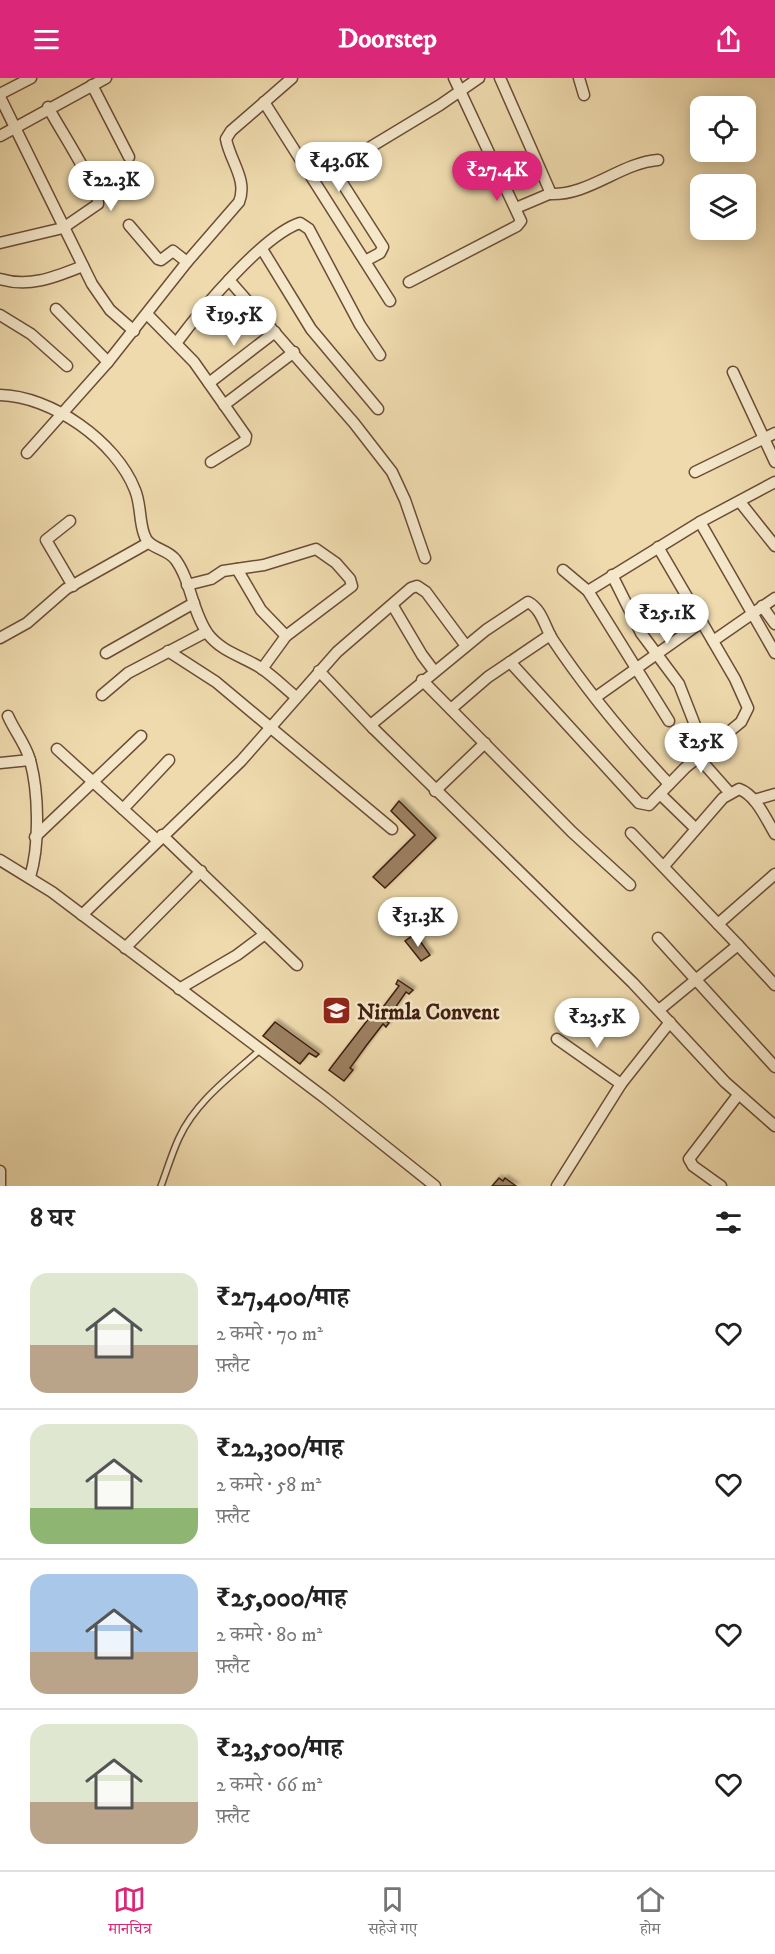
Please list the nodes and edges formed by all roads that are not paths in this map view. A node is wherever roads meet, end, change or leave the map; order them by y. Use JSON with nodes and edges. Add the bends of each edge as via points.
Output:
{"nodes":[{"id":1,"x":31,"y":78,"type":"edge"},
{"id":2,"x":106,"y":78,"type":"edge"},
{"id":3,"x":291,"y":78,"type":"edge"},
{"id":4,"x":454,"y":78,"type":"edge"},
{"id":5,"x":479,"y":78,"type":"edge"},
{"id":6,"x":500,"y":78,"type":"edge"},
{"id":7,"x":579,"y":78,"type":"edge"},
{"id":8,"x":92,"y":85,"type":"junction"},
{"id":9,"x":459,"y":90,"type":"junction"},
{"id":10,"x":584,"y":94,"type":"dead end"},
{"id":11,"x":0,"y":95,"type":"edge"},
{"id":12,"x":264,"y":102,"type":"junction"},
{"id":13,"x":48,"y":108,"type":"junction"},
{"id":14,"x":13,"y":129,"type":"junction"},
{"id":15,"x":0,"y":136,"type":"edge"},
{"id":16,"x":129,"y":157,"type":"dead end"},
{"id":17,"x":658,"y":160,"type":"dead end"},
{"id":18,"x":549,"y":194,"type":"junction"},
{"id":19,"x":516,"y":208,"type":"junction"},
{"id":20,"x":129,"y":225,"type":"dead end"},
{"id":21,"x":63,"y":228,"type":"junction"},
{"id":22,"x":0,"y":243,"type":"edge"},
{"id":23,"x":262,"y":249,"type":"junction"},
{"id":24,"x":365,"y":261,"type":"junction"},
{"id":25,"x":187,"y":262,"type":"junction"},
{"id":26,"x":83,"y":266,"type":"junction"},
{"id":27,"x":0,"y":279,"type":"edge"},
{"id":28,"x":229,"y":279,"type":"junction"},
{"id":29,"x":410,"y":282,"type":"dead end"},
{"id":30,"x":390,"y":301,"type":"dead end"},
{"id":31,"x":56,"y":309,"type":"dead end"},
{"id":32,"x":147,"y":314,"type":"junction"},
{"id":33,"x":0,"y":315,"type":"edge"},
{"id":34,"x":134,"y":331,"type":"junction"},
{"id":35,"x":275,"y":332,"type":"junction"},
{"id":36,"x":177,"y":342,"type":"junction"},
{"id":37,"x":294,"y":352,"type":"junction"},
{"id":38,"x":381,"y":355,"type":"dead end"},
{"id":39,"x":108,"y":362,"type":"junction"},
{"id":40,"x":67,"y":366,"type":"dead end"},
{"id":41,"x":733,"y":372,"type":"dead end"},
{"id":42,"x":209,"y":383,"type":"junction"},
{"id":43,"x":0,"y":395,"type":"edge"},
{"id":44,"x":224,"y":405,"type":"junction"},
{"id":45,"x":378,"y":409,"type":"dead end"},
{"id":46,"x":62,"y":412,"type":"junction"},
{"id":47,"x":775,"y":433,"type":"edge"},
{"id":48,"x":763,"y":438,"type":"junction"},
{"id":49,"x":27,"y":453,"type":"dead end"},
{"id":50,"x":212,"y":462,"type":"dead end"},
{"id":51,"x":775,"y":462,"type":"edge"},
{"id":52,"x":695,"y":472,"type":"dead end"},
{"id":53,"x":775,"y":482,"type":"edge"},
{"id":54,"x":740,"y":502,"type":"junction"},
{"id":55,"x":70,"y":521,"type":"dead end"},
{"id":56,"x":700,"y":522,"type":"junction"},
{"id":57,"x":148,"y":543,"type":"junction"},
{"id":58,"x":775,"y":546,"type":"edge"},
{"id":59,"x":658,"y":548,"type":"junction"},
{"id":60,"x":425,"y":558,"type":"dead end"},
{"id":61,"x":237,"y":569,"type":"junction"},
{"id":62,"x":563,"y":570,"type":"dead end"},
{"id":63,"x":612,"y":575,"type":"junction"},
{"id":64,"x":187,"y":585,"type":"junction"},
{"id":65,"x":73,"y":586,"type":"junction"},
{"id":66,"x":588,"y":591,"type":"junction"},
{"id":67,"x":775,"y":598,"type":"edge"},
{"id":68,"x":194,"y":603,"type":"junction"},
{"id":69,"x":393,"y":606,"type":"junction"},
{"id":70,"x":758,"y":609,"type":"junction"},
{"id":71,"x":702,"y":622,"type":"junction"},
{"id":72,"x":775,"y":624,"type":"edge"},
{"id":73,"x":206,"y":632,"type":"junction"},
{"id":74,"x":550,"y":635,"type":"junction"},
{"id":75,"x":286,"y":636,"type":"junction"},
{"id":76,"x":0,"y":638,"type":"edge"},
{"id":77,"x":713,"y":641,"type":"junction"},
{"id":78,"x":466,"y":646,"type":"junction"},
{"id":79,"x":168,"y":651,"type":"junction"},
{"id":80,"x":106,"y":653,"type":"dead end"},
{"id":81,"x":656,"y":653,"type":"junction"},
{"id":82,"x":775,"y":653,"type":"edge"},
{"id":83,"x":510,"y":662,"type":"junction"},
{"id":84,"x":635,"y":668,"type":"junction"},
{"id":85,"x":262,"y":669,"type":"junction"},
{"id":86,"x":319,"y":671,"type":"junction"},
{"id":87,"x":434,"y":671,"type":"junction"},
{"id":88,"x":422,"y":680,"type":"junction"},
{"id":89,"x":102,"y":695,"type":"dead end"},
{"id":90,"x":296,"y":697,"type":"junction"},
{"id":91,"x":596,"y":697,"type":"junction"},
{"id":92,"x":451,"y":709,"type":"junction"},
{"id":93,"x":8,"y":716,"type":"dead end"},
{"id":94,"x":669,"y":721,"type":"dead end"},
{"id":95,"x":695,"y":725,"type":"dead end"},
{"id":96,"x":270,"y":728,"type":"junction"},
{"id":97,"x":373,"y":728,"type":"junction"},
{"id":98,"x":141,"y":736,"type":"dead end"},
{"id":99,"x":485,"y":743,"type":"junction"},
{"id":100,"x":57,"y":749,"type":"dead end"},
{"id":101,"x":699,"y":757,"type":"junction"},
{"id":102,"x":30,"y":760,"type":"junction"},
{"id":103,"x":169,"y":760,"type":"dead end"},
{"id":104,"x":0,"y":763,"type":"edge"},
{"id":105,"x":94,"y":782,"type":"junction"},
{"id":106,"x":669,"y":784,"type":"junction"},
{"id":107,"x":435,"y":791,"type":"junction"},
{"id":108,"x":729,"y":792,"type":"junction"},
{"id":109,"x":660,"y":794,"type":"junction"},
{"id":110,"x":775,"y":794,"type":"edge"},
{"id":111,"x":754,"y":800,"type":"junction"},
{"id":112,"x":123,"y":809,"type":"junction"},
{"id":113,"x":695,"y":828,"type":"junction"},
{"id":114,"x":392,"y":829,"type":"dead end"},
{"id":115,"x":631,"y":833,"type":"dead end"},
{"id":116,"x":775,"y":834,"type":"edge"},
{"id":117,"x":35,"y":837,"type":"junction"},
{"id":118,"x":160,"y":837,"type":"junction"},
{"id":119,"x":0,"y":860,"type":"edge"},
{"id":120,"x":664,"y":866,"type":"junction"},
{"id":121,"x":201,"y":871,"type":"junction"},
{"id":122,"x":775,"y":874,"type":"edge"},
{"id":123,"x":30,"y":877,"type":"junction"},
{"id":124,"x":630,"y":885,"type":"dead end"},
{"id":125,"x":82,"y":915,"type":"junction"},
{"id":126,"x":718,"y":924,"type":"junction"},
{"id":127,"x":265,"y":934,"type":"junction"},
{"id":128,"x":658,"y":938,"type":"dead end"},
{"id":129,"x":738,"y":945,"type":"junction"},
{"id":130,"x":125,"y":948,"type":"junction"},
{"id":131,"x":297,"y":964,"type":"dead end"},
{"id":132,"x":697,"y":981,"type":"junction"},
{"id":133,"x":775,"y":985,"type":"edge"},
{"id":134,"x":179,"y":988,"type":"junction"},
{"id":135,"x":659,"y":1010,"type":"junction"},
{"id":136,"x":670,"y":1022,"type":"junction"},
{"id":137,"x":557,"y":1039,"type":"dead end"},
{"id":138,"x":260,"y":1049,"type":"junction"},
{"id":139,"x":775,"y":1067,"type":"edge"},
{"id":140,"x":621,"y":1084,"type":"junction"},
{"id":141,"x":738,"y":1095,"type":"junction"},
{"id":142,"x":775,"y":1126,"type":"edge"},
{"id":143,"x":0,"y":1171,"type":"edge"},
{"id":144,"x":0,"y":1186,"type":"edge"},
{"id":145,"x":161,"y":1186,"type":"edge"},
{"id":146,"x":434,"y":1186,"type":"edge"},
{"id":147,"x":557,"y":1186,"type":"edge"},
{"id":148,"x":721,"y":1186,"type":"edge"}],
"edges":[{"from":1,"to":11,"type":"street"},
{"from":2,"to":8,"type":"street"},
{"from":3,"to":12,"type":"street"},
{"from":4,"to":9,"type":"street"},
{"from":5,"to":9,"type":"street"},
{"from":6,"to":18,"type":"street"},
{"from":7,"to":10,"type":"street"},
{"from":8,"to":13,"type":"street"},
{"from":8,"to":16,"type":"street"},
{"from":9,"to":19,"type":"street"},
{"from":9,"to":24,"type":"street","via":[[339,166],[337,176],[383,247]]},
{"from":11,"to":14,"type":"street"},
{"from":12,"to":24,"type":"street"},
{"from":12,"to":25,"type":"street","via":[[226,140],[242,182],[239,202]]},
{"from":13,"to":14,"type":"street"},
{"from":13,"to":21,"type":"street","via":[[99,198],[94,209]]},
{"from":14,"to":15,"type":"street"},
{"from":14,"to":21,"type":"street"},
{"from":17,"to":18,"type":"street","via":[[569,193]]},
{"from":18,"to":19,"type":"street"},
{"from":19,"to":29,"type":"street","via":[[521,221],[517,226]]},
{"from":20,"to":25,"type":"street","via":[[158,259],[173,251]]},
{"from":21,"to":22,"type":"street"},
{"from":21,"to":26,"type":"street"},
{"from":23,"to":28,"type":"street"},
{"from":23,"to":38,"type":"street","via":[[295,225],[305,225]]},
{"from":23,"to":45,"type":"street","via":[[311,329]]},
{"from":24,"to":30,"type":"street"},
{"from":25,"to":32,"type":"street"},
{"from":26,"to":27,"type":"street","via":[[25,284]]},
{"from":26,"to":34,"type":"street","via":[[99,297]]},
{"from":28,"to":35,"type":"street"},
{"from":28,"to":36,"type":"street"},
{"from":31,"to":39,"type":"street"},
{"from":32,"to":34,"type":"street"},
{"from":32,"to":36,"type":"street"},
{"from":33,"to":40,"type":"street","via":[[31,334]]},
{"from":34,"to":39,"type":"street"},
{"from":35,"to":37,"type":"street"},
{"from":35,"to":42,"type":"street"},
{"from":36,"to":42,"type":"street"},
{"from":37,"to":44,"type":"street"},
{"from":37,"to":60,"type":"street","via":[[392,472]]},
{"from":39,"to":46,"type":"street"},
{"from":41,"to":48,"type":"street"},
{"from":42,"to":44,"type":"street"},
{"from":43,"to":46,"type":"street","via":[[36,400]]},
{"from":44,"to":50,"type":"street","via":[[246,438]]},
{"from":46,"to":49,"type":"street"},
{"from":46,"to":57,"type":"street","via":[[102,445],[130,480]]},
{"from":47,"to":48,"type":"street"},
{"from":48,"to":51,"type":"street"},
{"from":48,"to":52,"type":"street"},
{"from":53,"to":54,"type":"street"},
{"from":54,"to":56,"type":"street"},
{"from":54,"to":58,"type":"street"},
{"from":55,"to":65,"type":"street","via":[[46,540]]},
{"from":56,"to":59,"type":"street"},
{"from":56,"to":70,"type":"street"},
{"from":57,"to":64,"type":"street","via":[[171,555]]},
{"from":57,"to":65,"type":"street"},
{"from":59,"to":63,"type":"street"},
{"from":59,"to":71,"type":"street"},
{"from":61,"to":64,"type":"street"},
{"from":61,"to":75,"type":"street","via":[[261,610]]},
{"from":61,"to":75,"type":"street","via":[[264,566],[316,549],[329,556],[350,579],[349,590]]},
{"from":62,"to":66,"type":"street"},
{"from":63,"to":66,"type":"street"},
{"from":63,"to":81,"type":"street"},
{"from":64,"to":68,"type":"street"},
{"from":65,"to":76,"type":"street","via":[[27,623]]},
{"from":66,"to":84,"type":"street"},
{"from":67,"to":70,"type":"street"},
{"from":68,"to":73,"type":"street"},
{"from":68,"to":80,"type":"street"},
{"from":69,"to":78,"type":"street","via":[[411,588],[421,588]]},
{"from":69,"to":86,"type":"street"},
{"from":69,"to":87,"type":"street"},
{"from":70,"to":72,"type":"street"},
{"from":70,"to":77,"type":"street"},
{"from":70,"to":82,"type":"street"},
{"from":71,"to":77,"type":"street"},
{"from":71,"to":81,"type":"street"},
{"from":73,"to":79,"type":"street"},
{"from":73,"to":85,"type":"street","via":[[224,649]]},
{"from":74,"to":78,"type":"street","via":[[538,611],[528,602]]},
{"from":74,"to":83,"type":"street"},
{"from":74,"to":91,"type":"street"},
{"from":75,"to":85,"type":"street"},
{"from":77,"to":101,"type":"street","via":[[748,708],[741,722]]},
{"from":78,"to":87,"type":"street"},
{"from":79,"to":89,"type":"street","via":[[128,673]]},
{"from":79,"to":96,"type":"street","via":[[216,682]]},
{"from":81,"to":84,"type":"street"},
{"from":81,"to":95,"type":"street","via":[[679,684]]},
{"from":83,"to":92,"type":"street"},
{"from":83,"to":109,"type":"street","via":[[639,803],[649,805]]},
{"from":84,"to":91,"type":"street"},
{"from":84,"to":94,"type":"street"},
{"from":85,"to":90,"type":"street"},
{"from":86,"to":90,"type":"street"},
{"from":86,"to":97,"type":"street"},
{"from":87,"to":88,"type":"street"},
{"from":88,"to":92,"type":"street"},
{"from":88,"to":97,"type":"street","via":[[376,718]]},
{"from":90,"to":96,"type":"street"},
{"from":91,"to":106,"type":"street"},
{"from":92,"to":99,"type":"street"},
{"from":93,"to":102,"type":"street"},
{"from":96,"to":114,"type":"street"},
{"from":96,"to":118,"type":"street"},
{"from":97,"to":107,"type":"street"},
{"from":98,"to":105,"type":"street"},
{"from":99,"to":107,"type":"street"},
{"from":99,"to":124,"type":"street"},
{"from":100,"to":105,"type":"street"},
{"from":101,"to":106,"type":"street"},
{"from":101,"to":108,"type":"street"},
{"from":102,"to":104,"type":"street"},
{"from":102,"to":117,"type":"street","via":[[36,803]]},
{"from":103,"to":112,"type":"street"},
{"from":105,"to":112,"type":"street"},
{"from":105,"to":117,"type":"street"},
{"from":106,"to":109,"type":"street"},
{"from":107,"to":135,"type":"street"},
{"from":108,"to":111,"type":"street","via":[[746,791]]},
{"from":108,"to":113,"type":"street"},
{"from":109,"to":113,"type":"street"},
{"from":110,"to":111,"type":"street"},
{"from":111,"to":116,"type":"street"},
{"from":112,"to":118,"type":"street"},
{"from":113,"to":120,"type":"street"},
{"from":115,"to":120,"type":"street"},
{"from":117,"to":123,"type":"street"},
{"from":118,"to":121,"type":"street"},
{"from":118,"to":125,"type":"street"},
{"from":119,"to":123,"type":"street"},
{"from":120,"to":126,"type":"street"},
{"from":121,"to":127,"type":"street"},
{"from":121,"to":130,"type":"street"},
{"from":122,"to":126,"type":"street"},
{"from":123,"to":125,"type":"street"},
{"from":125,"to":130,"type":"street"},
{"from":126,"to":129,"type":"street"},
{"from":127,"to":131,"type":"street"},
{"from":127,"to":134,"type":"street"},
{"from":128,"to":132,"type":"street"},
{"from":129,"to":132,"type":"street"},
{"from":129,"to":133,"type":"street"},
{"from":130,"to":134,"type":"street"},
{"from":132,"to":135,"type":"street"},
{"from":132,"to":139,"type":"street"},
{"from":134,"to":138,"type":"street"},
{"from":135,"to":136,"type":"street"},
{"from":136,"to":140,"type":"street"},
{"from":136,"to":141,"type":"street"},
{"from":137,"to":140,"type":"street"},
{"from":138,"to":145,"type":"lane","via":[[193,1114],[178,1138]]},
{"from":138,"to":146,"type":"street"},
{"from":140,"to":147,"type":"street"},
{"from":141,"to":142,"type":"street"},
{"from":141,"to":148,"type":"street","via":[[689,1159]]},
{"from":143,"to":144,"type":"street"}]}
